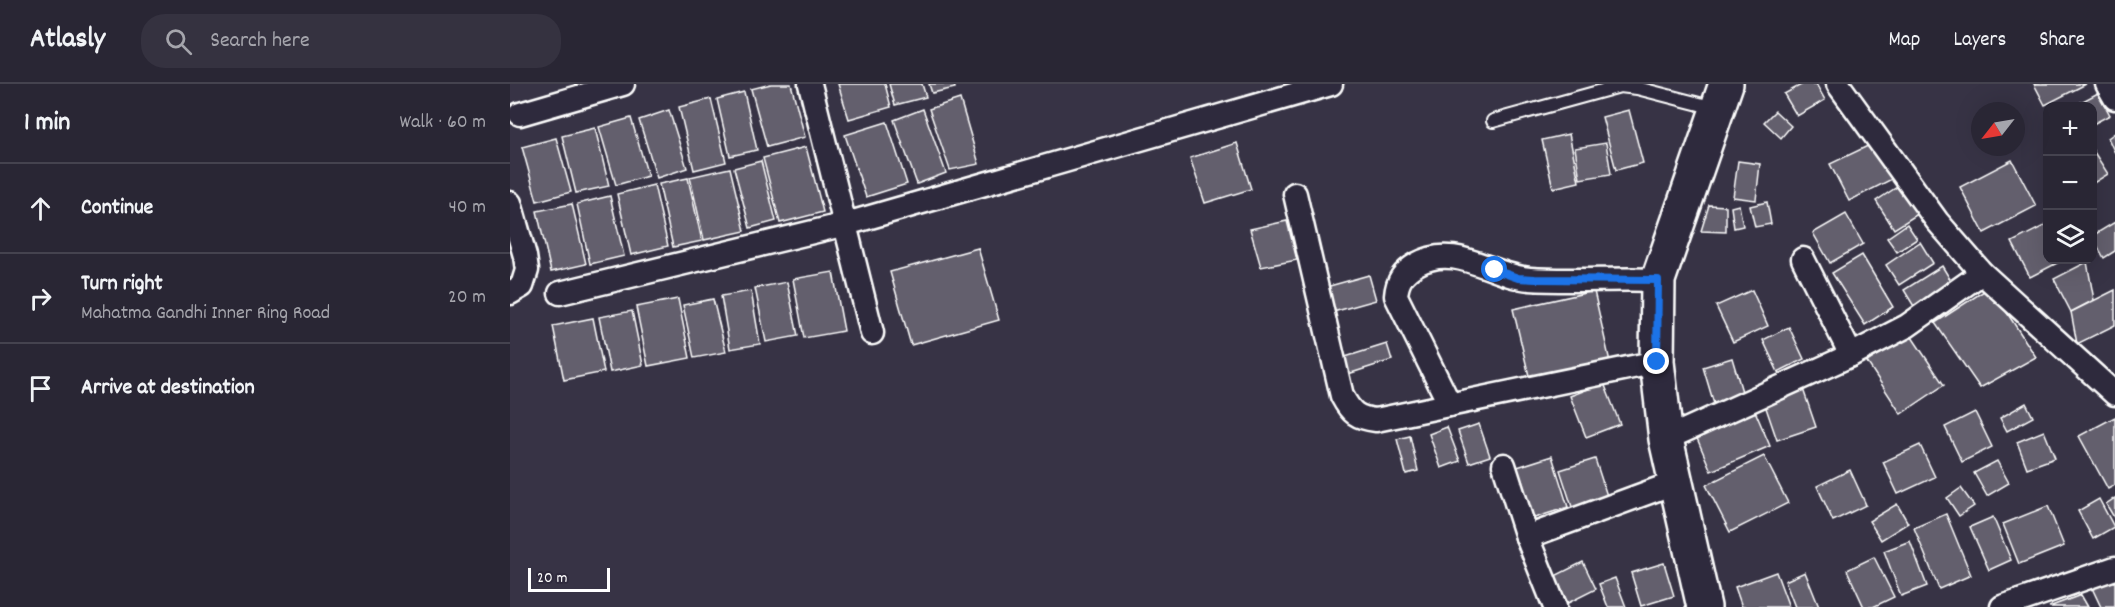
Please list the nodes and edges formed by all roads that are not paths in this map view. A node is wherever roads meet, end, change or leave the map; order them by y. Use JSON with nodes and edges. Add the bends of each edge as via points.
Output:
{"nodes":[{"id":1,"x":623,"y":84,"type":"edge"},
{"id":2,"x":810,"y":84,"type":"edge"},
{"id":3,"x":1330,"y":84,"type":"edge"},
{"id":4,"x":1838,"y":84,"type":"edge"},
{"id":5,"x":2107,"y":84,"type":"edge"},
{"id":6,"x":1721,"y":96,"type":"edge"},
{"id":7,"x":2115,"y":98,"type":"edge"},
{"id":8,"x":520,"y":114,"type":"dead end"},
{"id":9,"x":1493,"y":121,"type":"dead end"},
{"id":10,"x":1295,"y":194,"type":"dead end"},
{"id":11,"x":510,"y":203,"type":"edge"},
{"id":12,"x":846,"y":224,"type":"junction"},
{"id":13,"x":1803,"y":260,"type":"dead end"},
{"id":14,"x":1982,"y":273,"type":"junction"},
{"id":15,"x":1658,"y":280,"type":"junction"},
{"id":16,"x":510,"y":293,"type":"edge"},
{"id":17,"x":560,"y":293,"type":"dead end"},
{"id":18,"x":872,"y":333,"type":"dead end"},
{"id":19,"x":1851,"y":355,"type":"junction"},
{"id":20,"x":1657,"y":362,"type":"junction"},
{"id":21,"x":2115,"y":394,"type":"edge"},
{"id":22,"x":1450,"y":405,"type":"junction"},
{"id":23,"x":1666,"y":439,"type":"junction"},
{"id":24,"x":1504,"y":465,"type":"dead end"},
{"id":25,"x":1674,"y":483,"type":"junction"},
{"id":26,"x":1527,"y":537,"type":"junction"},
{"id":27,"x":2115,"y":568,"type":"edge"},
{"id":28,"x":1697,"y":605,"type":"edge"},
{"id":29,"x":1555,"y":607,"type":"edge"},
{"id":30,"x":2002,"y":607,"type":"edge"}],
"edges":[{"from":1,"to":8,"type":"street"},
{"from":2,"to":12,"type":"street"},
{"from":3,"to":12,"type":"street"},
{"from":4,"to":14,"type":"street","via":[[1937,221]]},
{"from":5,"to":7,"type":"street"},
{"from":6,"to":9,"type":"lane","via":[[1620,86]]},
{"from":6,"to":15,"type":"main road"},
{"from":10,"to":22,"type":"street","via":[[1342,396],[1349,410],[1360,419],[1376,420]]},
{"from":11,"to":16,"type":"street","via":[[527,270],[522,286]]},
{"from":12,"to":17,"type":"street"},
{"from":12,"to":18,"type":"street"},
{"from":13,"to":19,"type":"street"},
{"from":14,"to":19,"type":"street","via":[[1906,326]]},
{"from":14,"to":21,"type":"street"},
{"from":15,"to":20,"type":"main road"},
{"from":15,"to":22,"type":"street","via":[[1518,278],[1461,257],[1442,256],[1426,259],[1407,270],[1397,283],[1396,296]]},
{"from":19,"to":23,"type":"street"},
{"from":20,"to":22,"type":"street"},
{"from":20,"to":23,"type":"main road"},
{"from":23,"to":25,"type":"main road"},
{"from":24,"to":26,"type":"street"},
{"from":25,"to":26,"type":"street"},
{"from":25,"to":28,"type":"main road"},
{"from":26,"to":29,"type":"street"},
{"from":27,"to":30,"type":"street"}]}
